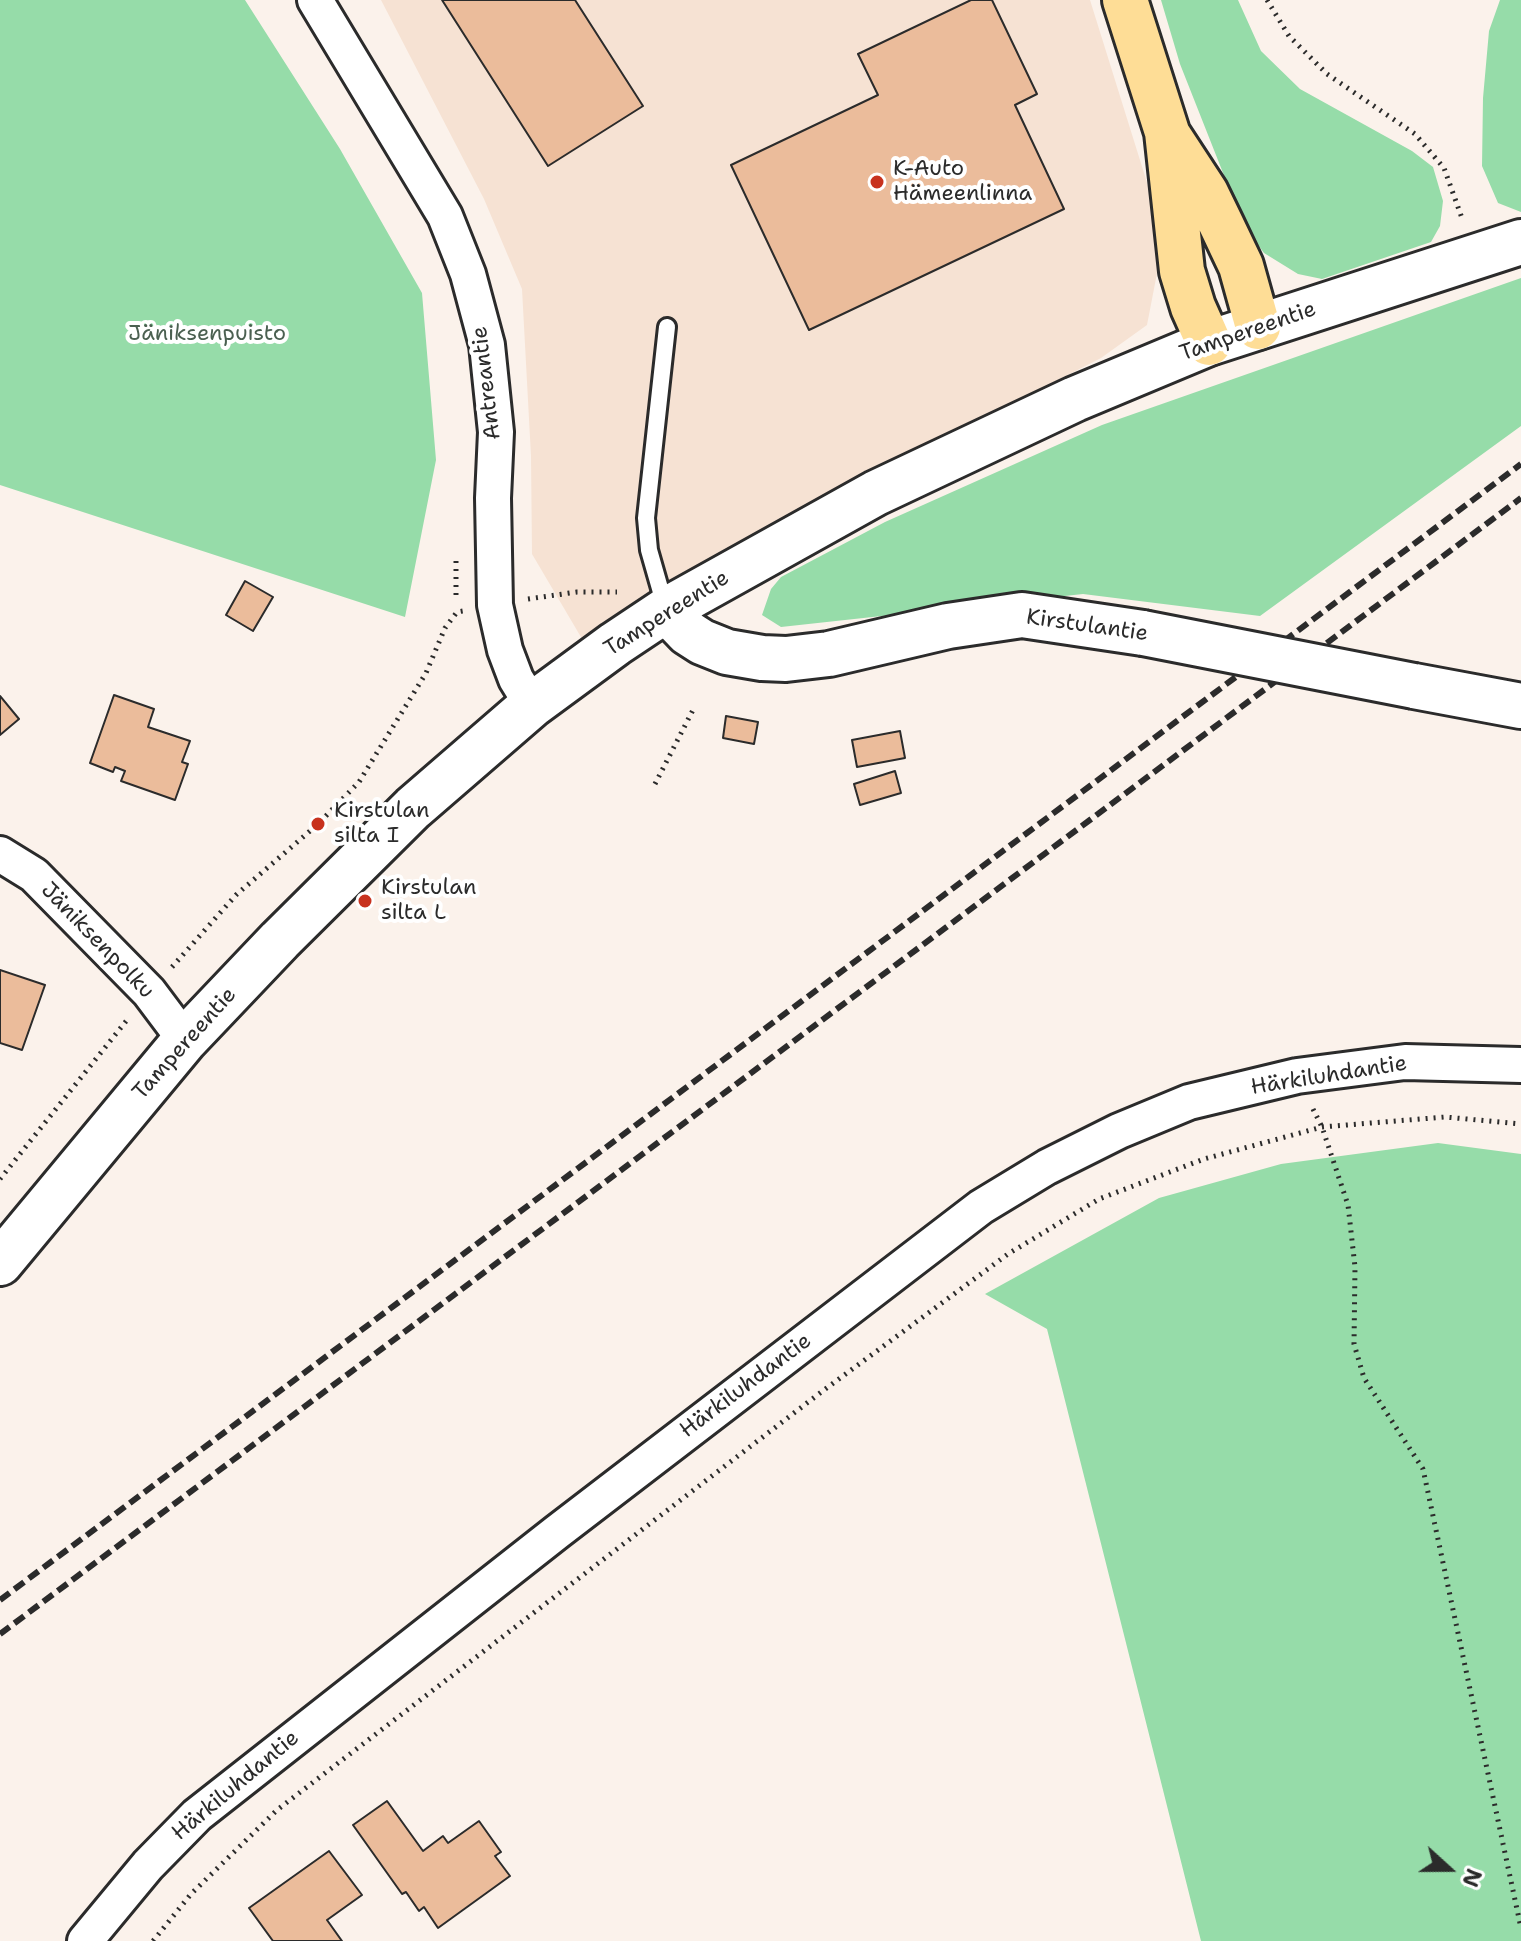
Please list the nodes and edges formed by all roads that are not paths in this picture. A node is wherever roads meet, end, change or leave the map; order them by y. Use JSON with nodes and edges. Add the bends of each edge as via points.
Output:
{"nodes":[{"id":1,"x":315,"y":0,"type":"edge"},
{"id":2,"x":1125,"y":0,"type":"edge"},
{"id":3,"x":1167,"y":132,"type":"junction"},
{"id":4,"x":1521,"y":242,"type":"edge"},
{"id":5,"x":667,"y":327,"type":"dead end"},
{"id":6,"x":1258,"y":327,"type":"junction"},
{"id":7,"x":1209,"y":343,"type":"junction"},
{"id":8,"x":666,"y":610,"type":"junction"},
{"id":9,"x":532,"y":705,"type":"junction"},
{"id":10,"x":1521,"y":706,"type":"edge"},
{"id":11,"x":0,"y":854,"type":"edge"},
{"id":12,"x":185,"y":1040,"type":"junction"},
{"id":13,"x":1521,"y":1065,"type":"edge"},
{"id":14,"x":0,"y":1263,"type":"edge"},
{"id":15,"x":85,"y":1941,"type":"edge"}],
"edges":[{"from":1,"to":9,"type":"street","name":"Antreantie","via":[[445,216],[468,274],[487,345],[496,432],[495,605],[505,650]]},
{"from":2,"to":3,"type":"main road"},
{"from":3,"to":6,"type":"main road","via":[[1206,193],[1241,266]]},
{"from":3,"to":7,"type":"main road","via":[[1182,271]]},
{"from":4,"to":6,"type":"main road","name":"Tampereentie"},
{"from":5,"to":8,"type":"lane","via":[[646,518]]},
{"from":6,"to":7,"type":"main road","name":"Tampereentie"},
{"from":7,"to":8,"type":"main road","name":"Tampereentie","via":[[876,493]]},
{"from":8,"to":9,"type":"main road","name":"Tampereentie"},
{"from":8,"to":10,"type":"main road","name":"Kirstulantie","bridge":true,"via":[[702,642],[762,658],[829,654],[948,626],[1037,616]]},
{"from":9,"to":12,"type":"main road","name":"Tampereentie","via":[[413,808]]},
{"from":11,"to":12,"type":"street","name":"Jäniksenpolku","via":[[34,875],[149,992]]},
{"from":12,"to":14,"type":"main road","name":"Tampereentie"},
{"from":13,"to":15,"type":"street","name":"Härkiluhdantie","via":[[1405,1062],[1297,1076],[1189,1102],[1059,1161],[981,1207],[532,1550],[197,1815]]}]}
